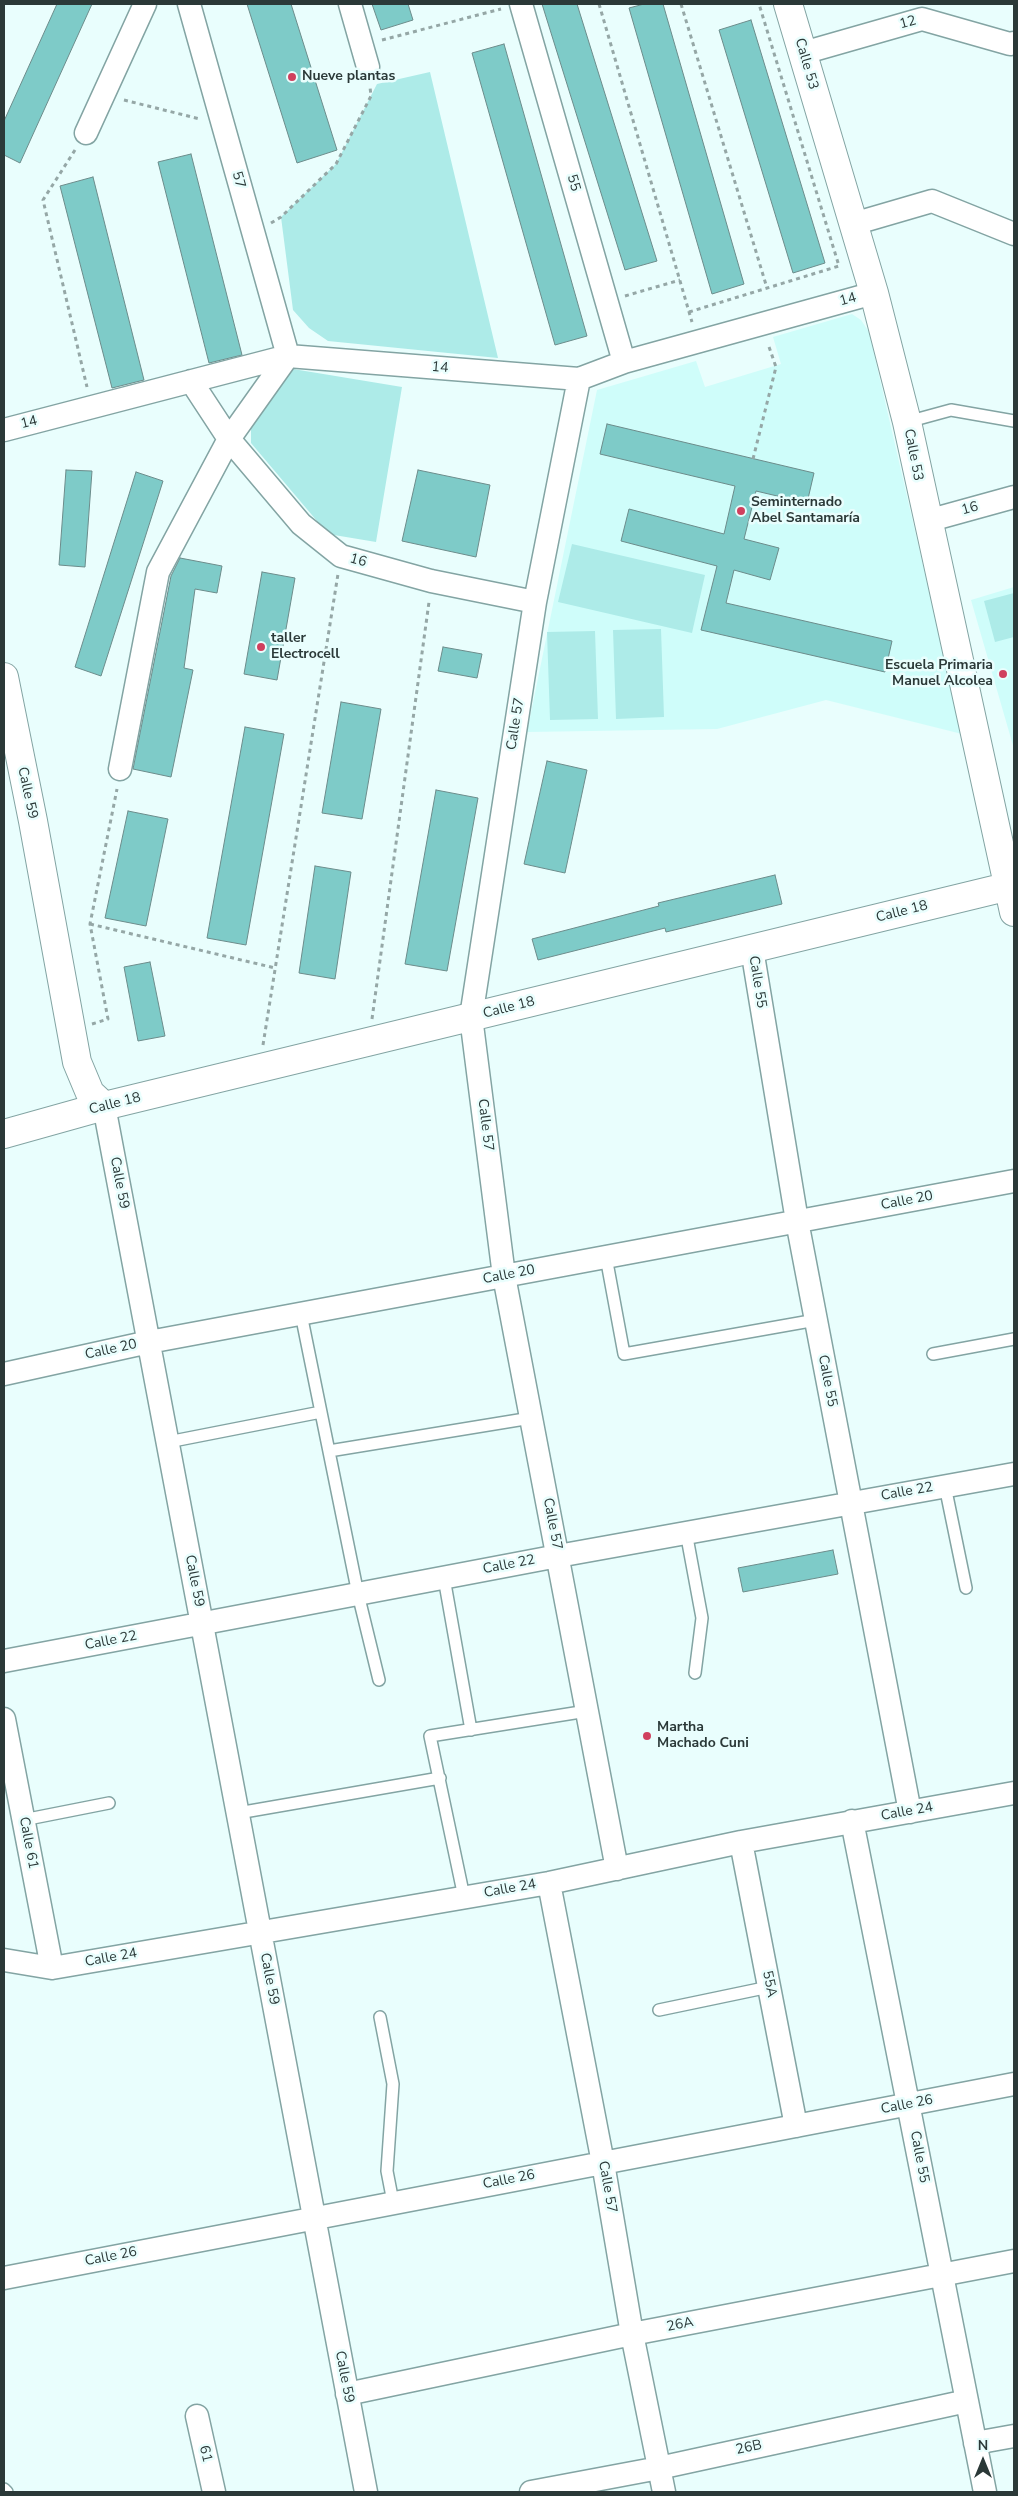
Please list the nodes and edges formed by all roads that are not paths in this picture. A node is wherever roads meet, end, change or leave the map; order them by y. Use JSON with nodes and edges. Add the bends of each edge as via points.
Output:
{"nodes":[{"id":1,"x":146,"y":4,"type":"edge"},
{"id":2,"x":189,"y":4,"type":"edge"},
{"id":3,"x":350,"y":4,"type":"edge"},
{"id":4,"x":521,"y":4,"type":"edge"},
{"id":5,"x":788,"y":4,"type":"edge"},
{"id":6,"x":1014,"y":44,"type":"edge"},
{"id":7,"x":803,"y":53,"type":"junction"},
{"id":8,"x":368,"y":66,"type":"road end"},
{"id":9,"x":86,"y":133,"type":"road end"},
{"id":10,"x":853,"y":224,"type":"junction"},
{"id":11,"x":1014,"y":234,"type":"edge"},
{"id":12,"x":874,"y":293,"type":"junction"},
{"id":13,"x":288,"y":356,"type":"junction"},
{"id":14,"x":624,"y":362,"type":"junction"},
{"id":15,"x":579,"y":379,"type":"junction"},
{"id":16,"x":190,"y":381,"type":"junction"},
{"id":17,"x":1014,"y":421,"type":"edge"},
{"id":18,"x":906,"y":422,"type":"junction"},
{"id":19,"x":4,"y":430,"type":"edge"},
{"id":20,"x":228,"y":439,"type":"junction"},
{"id":21,"x":1014,"y":497,"type":"edge"},
{"id":22,"x":927,"y":521,"type":"junction"},
{"id":23,"x":535,"y":602,"type":"junction"},
{"id":24,"x":4,"y":678,"type":"edge"},
{"id":25,"x":120,"y":769,"type":"road end"},
{"id":26,"x":1013,"y":894,"type":"edge"},
{"id":27,"x":752,"y":949,"type":"junction"},
{"id":28,"x":471,"y":1017,"type":"junction"},
{"id":29,"x":104,"y":1106,"type":"junction"},
{"id":30,"x":4,"y":1134,"type":"edge"},
{"id":31,"x":1014,"y":1181,"type":"edge"},
{"id":32,"x":797,"y":1222,"type":"junction"},
{"id":33,"x":606,"y":1257,"type":"junction"},
{"id":34,"x":504,"y":1276,"type":"junction"},
{"id":35,"x":301,"y":1314,"type":"junction"},
{"id":36,"x":816,"y":1320,"type":"junction"},
{"id":37,"x":1014,"y":1339,"type":"edge"},
{"id":38,"x":149,"y":1342,"type":"junction"},
{"id":39,"x":933,"y":1354,"type":"dead end"},
{"id":40,"x":4,"y":1374,"type":"edge"},
{"id":41,"x":321,"y":1412,"type":"junction"},
{"id":42,"x":531,"y":1418,"type":"junction"},
{"id":43,"x":168,"y":1442,"type":"junction"},
{"id":44,"x":329,"y":1451,"type":"junction"},
{"id":45,"x":1014,"y":1474,"type":"edge"},
{"id":46,"x":945,"y":1486,"type":"junction"},
{"id":47,"x":850,"y":1502,"type":"junction"},
{"id":48,"x":686,"y":1532,"type":"junction"},
{"id":49,"x":558,"y":1556,"type":"junction"},
{"id":50,"x":444,"y":1578,"type":"junction"},
{"id":51,"x":966,"y":1588,"type":"dead end"},
{"id":52,"x":358,"y":1594,"type":"junction"},
{"id":53,"x":202,"y":1623,"type":"junction"},
{"id":54,"x":4,"y":1661,"type":"edge"},
{"id":55,"x":695,"y":1673,"type":"dead end"},
{"id":56,"x":379,"y":1680,"type":"dead end"},
{"id":57,"x":587,"y":1711,"type":"junction"},
{"id":58,"x":4,"y":1718,"type":"edge"},
{"id":59,"x":471,"y":1730,"type":"junction"},
{"id":60,"x":440,"y":1778,"type":"junction"},
{"id":61,"x":1014,"y":1793,"type":"edge"},
{"id":62,"x":109,"y":1803,"type":"dead end"},
{"id":63,"x":910,"y":1812,"type":"junction"},
{"id":64,"x":238,"y":1813,"type":"junction"},
{"id":65,"x":23,"y":1820,"type":"junction"},
{"id":66,"x":852,"y":1821,"type":"junction"},
{"id":67,"x":741,"y":1842,"type":"junction"},
{"id":68,"x":617,"y":1869,"type":"junction"},
{"id":69,"x":548,"y":1883,"type":"junction"},
{"id":70,"x":464,"y":1897,"type":"junction"},
{"id":71,"x":260,"y":1933,"type":"junction"},
{"id":72,"x":4,"y":1960,"type":"edge"},
{"id":73,"x":52,"y":1968,"type":"junction"},
{"id":74,"x":769,"y":1987,"type":"junction"},
{"id":75,"x":659,"y":2010,"type":"dead end"},
{"id":76,"x":380,"y":2017,"type":"dead end"},
{"id":77,"x":1014,"y":2084,"type":"edge"},
{"id":78,"x":908,"y":2105,"type":"junction"},
{"id":79,"x":796,"y":2126,"type":"junction"},
{"id":80,"x":603,"y":2163,"type":"junction"},
{"id":81,"x":393,"y":2202,"type":"junction"},
{"id":82,"x":314,"y":2218,"type":"junction"},
{"id":83,"x":1014,"y":2261,"type":"edge"},
{"id":84,"x":942,"y":2276,"type":"junction"},
{"id":85,"x":4,"y":2278,"type":"edge"},
{"id":86,"x":632,"y":2334,"type":"junction"},
{"id":87,"x":347,"y":2394,"type":"junction"},
{"id":88,"x":967,"y":2401,"type":"junction"},
{"id":89,"x":196,"y":2416,"type":"dead end"},
{"id":90,"x":1014,"y":2436,"type":"edge"},
{"id":91,"x":975,"y":2443,"type":"junction"},
{"id":92,"x":659,"y":2468,"type":"junction"},
{"id":93,"x":4,"y":2489,"type":"edge"},
{"id":94,"x":8,"y":2492,"type":"edge"},
{"id":95,"x":214,"y":2492,"type":"edge"},
{"id":96,"x":366,"y":2492,"type":"edge"},
{"id":97,"x":531,"y":2492,"type":"edge"},
{"id":98,"x":664,"y":2492,"type":"edge"},
{"id":99,"x":985,"y":2492,"type":"edge"}],
"edges":[{"from":1,"to":9,"type":"street"},
{"from":2,"to":13,"type":"street","name":"57"},
{"from":3,"to":8,"type":"street"},
{"from":4,"to":14,"type":"street","name":"55"},
{"from":5,"to":7,"type":"street","name":"Calle 53"},
{"from":6,"to":7,"type":"street","name":"12","via":[[922,19]]},
{"from":7,"to":10,"type":"street","name":"Calle 53"},
{"from":10,"to":11,"type":"street","via":[[932,201]]},
{"from":10,"to":12,"type":"street","name":"Calle 53"},
{"from":12,"to":14,"type":"street","name":"14"},
{"from":12,"to":18,"type":"street","name":"Calle 53"},
{"from":13,"to":15,"type":"street","name":"14"},
{"from":13,"to":16,"type":"street","name":"14"},
{"from":13,"to":20,"type":"street"},
{"from":14,"to":15,"type":"street","name":"14"},
{"from":15,"to":23,"type":"street","name":"Calle 57"},
{"from":16,"to":19,"type":"street","name":"14"},
{"from":16,"to":20,"type":"street","name":"16"},
{"from":17,"to":18,"type":"lane","via":[[951,410]]},
{"from":18,"to":22,"type":"street","name":"Calle 53"},
{"from":20,"to":23,"type":"street","name":"16","via":[[301,524],[340,556],[431,581]]},
{"from":20,"to":25,"type":"street","via":[[158,572]]},
{"from":21,"to":22,"type":"street","name":"16"},
{"from":22,"to":26,"type":"street","name":"Calle 53"},
{"from":23,"to":28,"type":"street","name":"Calle 57"},
{"from":24,"to":29,"type":"street","name":"Calle 59","via":[[77,1062],[90,1093]]},
{"from":26,"to":27,"type":"street","name":"Calle 18"},
{"from":27,"to":28,"type":"street","name":"Calle 18"},
{"from":27,"to":32,"type":"street","name":"Calle 55"},
{"from":28,"to":29,"type":"street","name":"Calle 18"},
{"from":28,"to":34,"type":"street","name":"Calle 57"},
{"from":29,"to":30,"type":"street","name":"Calle 18"},
{"from":29,"to":38,"type":"street","name":"Calle 59"},
{"from":31,"to":32,"type":"street","name":"Calle 20"},
{"from":32,"to":33,"type":"street","name":"Calle 20"},
{"from":32,"to":36,"type":"street","name":"Calle 55"},
{"from":33,"to":34,"type":"street","name":"Calle 20"},
{"from":33,"to":36,"type":"lane","via":[[624,1354]]},
{"from":34,"to":35,"type":"street","name":"Calle 20"},
{"from":34,"to":42,"type":"street","name":"Calle 57"},
{"from":35,"to":38,"type":"street","name":"Calle 20"},
{"from":35,"to":41,"type":"lane"},
{"from":36,"to":47,"type":"street","name":"Calle 55"},
{"from":37,"to":39,"type":"lane"},
{"from":38,"to":40,"type":"street","name":"Calle 20"},
{"from":38,"to":43,"type":"street","name":"Calle 59"},
{"from":41,"to":43,"type":"lane"},
{"from":41,"to":44,"type":"lane"},
{"from":42,"to":44,"type":"lane"},
{"from":42,"to":49,"type":"street","name":"Calle 57"},
{"from":43,"to":53,"type":"street","name":"Calle 59"},
{"from":44,"to":52,"type":"lane"},
{"from":45,"to":46,"type":"street","name":"Calle 22"},
{"from":46,"to":47,"type":"street","name":"Calle 22"},
{"from":46,"to":51,"type":"lane"},
{"from":47,"to":48,"type":"street","name":"Calle 22"},
{"from":47,"to":63,"type":"street","name":"Calle 55"},
{"from":48,"to":49,"type":"street","name":"Calle 22"},
{"from":48,"to":55,"type":"lane","via":[[702,1618]]},
{"from":49,"to":50,"type":"street","name":"Calle 22"},
{"from":49,"to":57,"type":"street","name":"Calle 57"},
{"from":50,"to":52,"type":"street","name":"Calle 22"},
{"from":50,"to":59,"type":"lane"},
{"from":52,"to":53,"type":"street","name":"Calle 22"},
{"from":52,"to":56,"type":"lane"},
{"from":53,"to":54,"type":"street","name":"Calle 22"},
{"from":53,"to":64,"type":"street","name":"Calle 59"},
{"from":57,"to":59,"type":"lane"},
{"from":57,"to":68,"type":"street","name":"Calle 57"},
{"from":58,"to":65,"type":"street","name":"Calle 61"},
{"from":59,"to":60,"type":"lane","via":[[430,1736]]},
{"from":60,"to":64,"type":"lane"},
{"from":60,"to":70,"type":"lane"},
{"from":61,"to":63,"type":"street","name":"Calle 24"},
{"from":62,"to":65,"type":"lane"},
{"from":63,"to":66,"type":"street","name":"Calle 24"},
{"from":64,"to":71,"type":"street","name":"Calle 59"},
{"from":65,"to":73,"type":"street","name":"Calle 61"},
{"from":66,"to":67,"type":"street","name":"Calle 24"},
{"from":66,"to":78,"type":"street","name":"Calle 55"},
{"from":67,"to":68,"type":"street","name":"Calle 24"},
{"from":67,"to":74,"type":"street","name":"55A"},
{"from":68,"to":69,"type":"street","name":"Calle 24"},
{"from":69,"to":70,"type":"street","name":"Calle 24"},
{"from":69,"to":80,"type":"street","name":"Calle 57"},
{"from":70,"to":71,"type":"street","name":"Calle 24"},
{"from":71,"to":73,"type":"street","name":"Calle 24"},
{"from":71,"to":82,"type":"street","name":"Calle 59"},
{"from":72,"to":73,"type":"street","name":"Calle 24"},
{"from":74,"to":75,"type":"lane"},
{"from":74,"to":79,"type":"street","name":"55A"},
{"from":76,"to":81,"type":"lane","via":[[393,2084],[387,2171]]},
{"from":77,"to":78,"type":"street","name":"Calle 26"},
{"from":78,"to":79,"type":"street","name":"Calle 26"},
{"from":78,"to":84,"type":"street","name":"Calle 55"},
{"from":79,"to":80,"type":"street","name":"Calle 26"},
{"from":80,"to":81,"type":"street","name":"Calle 26"},
{"from":80,"to":86,"type":"street","name":"Calle 57"},
{"from":81,"to":82,"type":"street","name":"Calle 26"},
{"from":82,"to":85,"type":"street","name":"Calle 26"},
{"from":82,"to":87,"type":"street","name":"Calle 59"},
{"from":83,"to":84,"type":"street","name":"26A"},
{"from":84,"to":86,"type":"street","name":"26A"},
{"from":84,"to":88,"type":"street","name":"Calle 55"},
{"from":86,"to":87,"type":"street","name":"26A"},
{"from":86,"to":92,"type":"street","name":"Calle 57"},
{"from":87,"to":96,"type":"street","name":"Calle 59"},
{"from":88,"to":91,"type":"street","name":"Calle 55"},
{"from":88,"to":92,"type":"street","name":"26B"},
{"from":89,"to":95,"type":"street","name":"61"},
{"from":90,"to":91,"type":"street"},
{"from":91,"to":99,"type":"street","name":"Calle 55"},
{"from":92,"to":97,"type":"street","name":"26B"},
{"from":92,"to":98,"type":"street","name":"Calle 57"},
{"from":93,"to":94,"type":"lane"}]}
